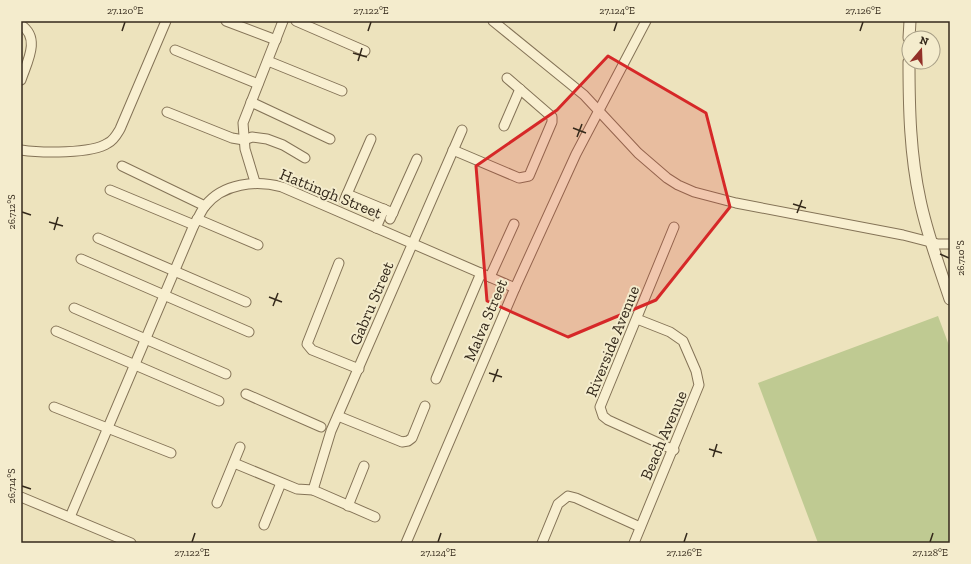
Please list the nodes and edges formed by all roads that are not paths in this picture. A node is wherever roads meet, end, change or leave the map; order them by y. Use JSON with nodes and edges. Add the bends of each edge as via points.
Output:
{"nodes":[{"id":1,"x":166,"y":21,"type":"edge"},
{"id":2,"x":226,"y":21,"type":"edge"},
{"id":3,"x":283,"y":21,"type":"edge"},
{"id":4,"x":296,"y":21,"type":"edge"},
{"id":5,"x":492,"y":21,"type":"edge"},
{"id":6,"x":646,"y":21,"type":"edge"},
{"id":7,"x":21,"y":25,"type":"edge"},
{"id":8,"x":276,"y":40,"type":"junction"},
{"id":9,"x":175,"y":50,"type":"dead end"},
{"id":10,"x":365,"y":51,"type":"dead end"},
{"id":11,"x":268,"y":61,"type":"junction"},
{"id":12,"x":909,"y":70,"type":"edge"},
{"id":13,"x":507,"y":78,"type":"dead end"},
{"id":14,"x":21,"y":80,"type":"edge"},
{"id":15,"x":258,"y":84,"type":"junction"},
{"id":16,"x":520,"y":89,"type":"junction"},
{"id":17,"x":342,"y":91,"type":"dead end"},
{"id":18,"x":251,"y":102,"type":"junction"},
{"id":19,"x":167,"y":112,"type":"dead end"},
{"id":20,"x":599,"y":112,"type":"junction"},
{"id":21,"x":504,"y":126,"type":"dead end"},
{"id":22,"x":462,"y":130,"type":"dead end"},
{"id":23,"x":330,"y":139,"type":"dead end"},
{"id":24,"x":371,"y":139,"type":"dead end"},
{"id":25,"x":244,"y":140,"type":"junction"},
{"id":26,"x":21,"y":150,"type":"edge"},
{"id":27,"x":453,"y":150,"type":"junction"},
{"id":28,"x":305,"y":158,"type":"dead end"},
{"id":29,"x":417,"y":159,"type":"dead end"},
{"id":30,"x":122,"y":166,"type":"dead end"},
{"id":31,"x":255,"y":182,"type":"junction"},
{"id":32,"x":110,"y":190,"type":"dead end"},
{"id":33,"x":205,"y":206,"type":"junction"},
{"id":34,"x":384,"y":209,"type":"junction"},
{"id":35,"x":196,"y":222,"type":"junction"},
{"id":36,"x":514,"y":224,"type":"dead end"},
{"id":37,"x":674,"y":227,"type":"dead end"},
{"id":38,"x":376,"y":228,"type":"junction"},
{"id":39,"x":98,"y":238,"type":"dead end"},
{"id":40,"x":930,"y":241,"type":"junction"},
{"id":41,"x":412,"y":243,"type":"junction"},
{"id":42,"x":950,"y":244,"type":"edge"},
{"id":43,"x":258,"y":245,"type":"dead end"},
{"id":44,"x":82,"y":259,"type":"dead end"},
{"id":45,"x":338,"y":263,"type":"dead end"},
{"id":46,"x":174,"y":272,"type":"junction"},
{"id":47,"x":481,"y":273,"type":"junction"},
{"id":48,"x":490,"y":277,"type":"junction"},
{"id":49,"x":516,"y":288,"type":"junction"},
{"id":50,"x":164,"y":296,"type":"junction"},
{"id":51,"x":950,"y":299,"type":"edge"},
{"id":52,"x":246,"y":302,"type":"dead end"},
{"id":53,"x":74,"y":308,"type":"dead end"},
{"id":54,"x":637,"y":319,"type":"junction"},
{"id":55,"x":56,"y":331,"type":"dead end"},
{"id":56,"x":250,"y":332,"type":"dead end"},
{"id":57,"x":145,"y":340,"type":"junction"},
{"id":58,"x":134,"y":365,"type":"junction"},
{"id":59,"x":359,"y":369,"type":"junction"},
{"id":60,"x":226,"y":374,"type":"dead end"},
{"id":61,"x":436,"y":379,"type":"dead end"},
{"id":62,"x":246,"y":394,"type":"dead end"},
{"id":63,"x":219,"y":401,"type":"dead end"},
{"id":64,"x":54,"y":406,"type":"dead end"},
{"id":65,"x":425,"y":406,"type":"dead end"},
{"id":66,"x":338,"y":416,"type":"junction"},
{"id":67,"x":107,"y":428,"type":"junction"},
{"id":68,"x":326,"y":429,"type":"junction"},
{"id":69,"x":240,"y":447,"type":"dead end"},
{"id":70,"x":674,"y":450,"type":"junction"},
{"id":71,"x":171,"y":454,"type":"dead end"},
{"id":72,"x":234,"y":463,"type":"junction"},
{"id":73,"x":364,"y":466,"type":"dead end"},
{"id":74,"x":281,"y":483,"type":"junction"},
{"id":75,"x":313,"y":490,"type":"junction"},
{"id":76,"x":21,"y":497,"type":"edge"},
{"id":77,"x":217,"y":503,"type":"dead end"},
{"id":78,"x":348,"y":506,"type":"junction"},
{"id":79,"x":70,"y":517,"type":"junction"},
{"id":80,"x":375,"y":517,"type":"dead end"},
{"id":81,"x":264,"y":525,"type":"dead end"},
{"id":82,"x":640,"y":527,"type":"junction"},
{"id":83,"x":131,"y":543,"type":"edge"},
{"id":84,"x":406,"y":543,"type":"edge"},
{"id":85,"x":542,"y":543,"type":"edge"},
{"id":86,"x":634,"y":543,"type":"edge"}],
"edges":[{"from":1,"to":26,"type":"street","via":[[120,129],[112,141],[104,146],[87,149],[38,152]]},
{"from":2,"to":8,"type":"street"},
{"from":3,"to":8,"type":"street"},
{"from":4,"to":10,"type":"street"},
{"from":5,"to":20,"type":"street","via":[[563,77]]},
{"from":6,"to":20,"type":"street","name":"Malva Street"},
{"from":7,"to":14,"type":"street","via":[[26,29],[32,42]]},
{"from":8,"to":11,"type":"street"},
{"from":9,"to":15,"type":"street"},
{"from":11,"to":15,"type":"street"},
{"from":11,"to":17,"type":"street"},
{"from":12,"to":40,"type":"street","via":[[909,116],[914,163]]},
{"from":13,"to":16,"type":"street"},
{"from":15,"to":18,"type":"street"},
{"from":16,"to":21,"type":"street"},
{"from":16,"to":27,"type":"street","via":[[552,117],[529,176],[519,178]]},
{"from":18,"to":23,"type":"street"},
{"from":18,"to":25,"type":"street","via":[[243,123]]},
{"from":19,"to":25,"type":"street"},
{"from":20,"to":40,"type":"street","via":[[654,167],[672,181],[694,192],[790,215]]},
{"from":20,"to":49,"type":"street","name":"Malva Street","via":[[576,154]]},
{"from":22,"to":27,"type":"street","name":"Gabru Street"},
{"from":24,"to":34,"type":"street","via":[[345,198]]},
{"from":25,"to":28,"type":"street","via":[[260,137],[267,139]]},
{"from":25,"to":31,"type":"street"},
{"from":27,"to":41,"type":"street","name":"Gabru Street"},
{"from":29,"to":34,"type":"street","via":[[392,216]]},
{"from":30,"to":33,"type":"street"},
{"from":31,"to":33,"type":"street","name":"Hattingh Street","via":[[231,188]]},
{"from":31,"to":38,"type":"street","name":"Hattingh Street","via":[[282,187]]},
{"from":32,"to":35,"type":"street"},
{"from":33,"to":35,"type":"street","name":"Hattingh Street"},
{"from":34,"to":38,"type":"street"},
{"from":35,"to":43,"type":"street"},
{"from":35,"to":46,"type":"street","name":"Hattingh Street"},
{"from":36,"to":48,"type":"street"},
{"from":37,"to":54,"type":"street","name":"Riverside Avenue"},
{"from":38,"to":41,"type":"street","name":"Hattingh Street"},
{"from":39,"to":46,"type":"street"},
{"from":40,"to":42,"type":"street"},
{"from":40,"to":51,"type":"street"},
{"from":41,"to":47,"type":"street","name":"Hattingh Street"},
{"from":41,"to":59,"type":"street","name":"Gabru Street"},
{"from":44,"to":50,"type":"street"},
{"from":45,"to":59,"type":"street","via":[[307,344],[316,352]]},
{"from":46,"to":50,"type":"street","name":"Hattingh Street"},
{"from":46,"to":52,"type":"street"},
{"from":47,"to":48,"type":"street","name":"Hattingh Street"},
{"from":47,"to":61,"type":"street"},
{"from":48,"to":49,"type":"street","name":"Hattingh Street"},
{"from":49,"to":84,"type":"street","name":"Malva Street"},
{"from":50,"to":56,"type":"street"},
{"from":50,"to":57,"type":"street","name":"Hattingh Street"},
{"from":53,"to":57,"type":"street"},
{"from":54,"to":70,"type":"street","name":"Beach Avenue","via":[[683,340],[698,377],[699,388]]},
{"from":54,"to":70,"type":"street","name":"Riverside Avenue","via":[[600,402],[601,412],[608,420]]},
{"from":55,"to":58,"type":"street"},
{"from":57,"to":58,"type":"street","name":"Hattingh Street"},
{"from":57,"to":60,"type":"street"},
{"from":58,"to":63,"type":"street"},
{"from":58,"to":67,"type":"street","name":"Hattingh Street"},
{"from":59,"to":66,"type":"street","name":"Gabru Street"},
{"from":62,"to":68,"type":"street"},
{"from":64,"to":67,"type":"street"},
{"from":65,"to":66,"type":"street","via":[[412,438],[402,442]]},
{"from":66,"to":68,"type":"street","name":"Gabru Street"},
{"from":67,"to":71,"type":"street"},
{"from":67,"to":79,"type":"street","name":"Hattingh Street"},
{"from":68,"to":75,"type":"street","name":"Gabru Street"},
{"from":69,"to":72,"type":"street"},
{"from":70,"to":82,"type":"street","name":"Beach Avenue"},
{"from":72,"to":74,"type":"street"},
{"from":72,"to":77,"type":"street"},
{"from":73,"to":78,"type":"street"},
{"from":74,"to":75,"type":"street","via":[[297,489]]},
{"from":74,"to":81,"type":"street"},
{"from":75,"to":78,"type":"street"},
{"from":76,"to":79,"type":"street"},
{"from":78,"to":80,"type":"street"},
{"from":79,"to":83,"type":"street"},
{"from":82,"to":85,"type":"street","via":[[568,496],[558,504]]},
{"from":82,"to":86,"type":"street","name":"Beach Avenue"}]}
